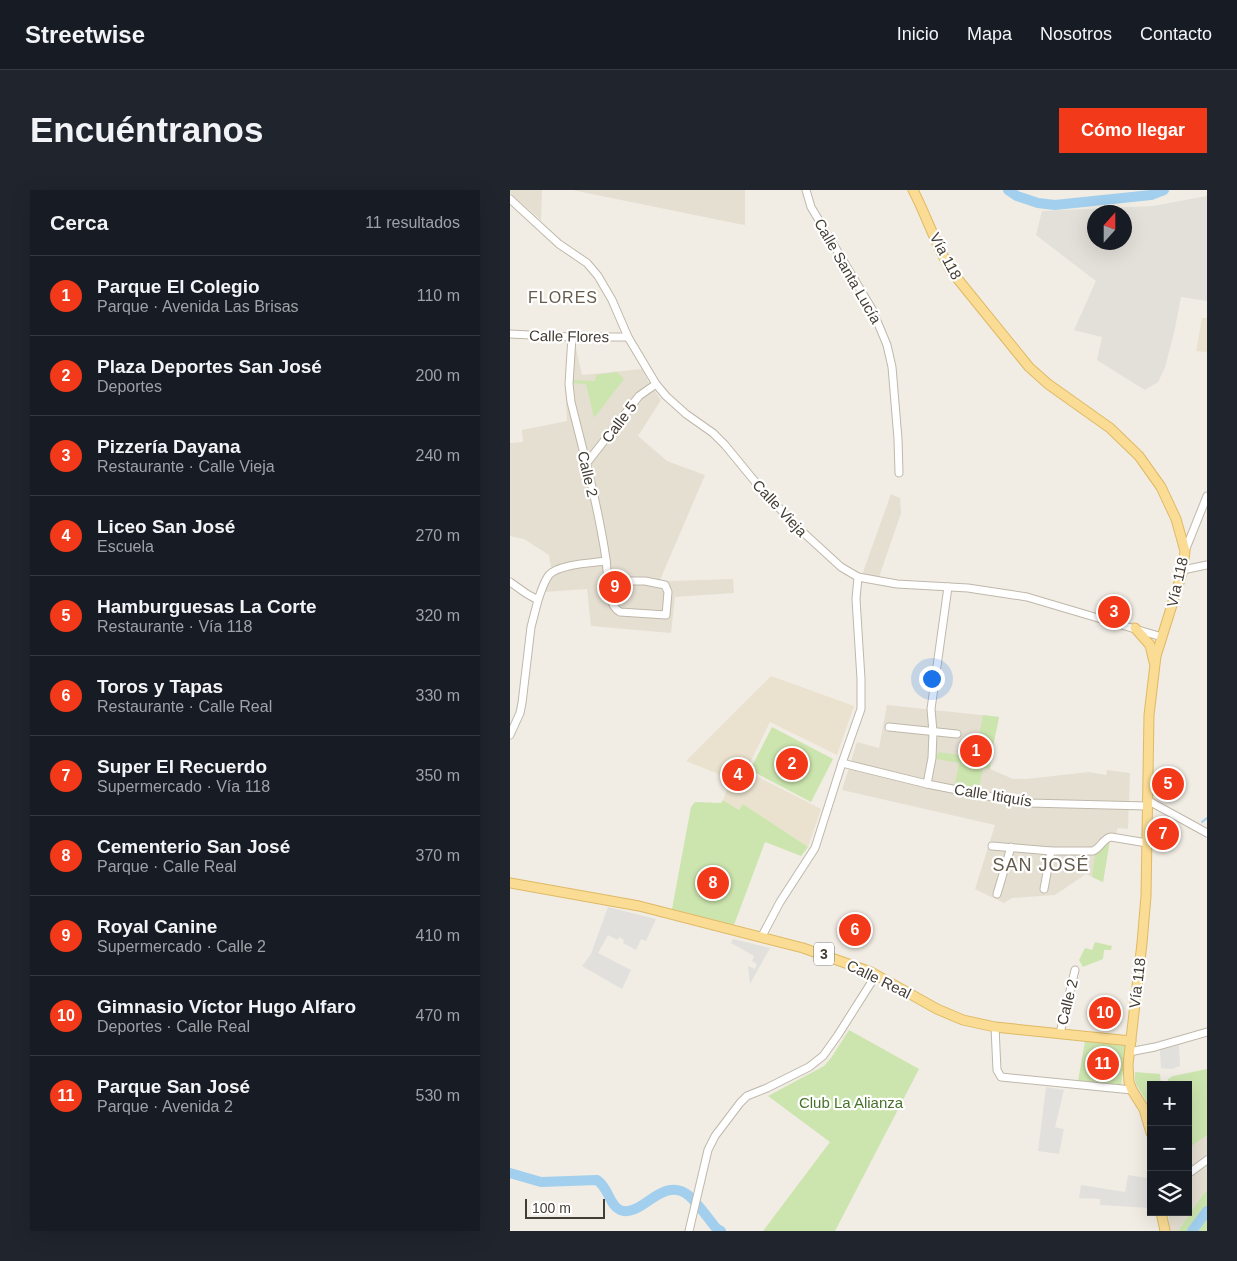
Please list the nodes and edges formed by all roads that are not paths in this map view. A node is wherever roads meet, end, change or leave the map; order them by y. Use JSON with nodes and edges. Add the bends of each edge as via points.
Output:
{"nodes":[{"id":1,"x":806,"y":190,"type":"edge"},
{"id":2,"x":912,"y":190,"type":"edge"},
{"id":3,"x":510,"y":199,"type":"edge"},
{"id":4,"x":510,"y":334,"type":"edge"},
{"id":5,"x":628,"y":336,"type":"junction"},
{"id":6,"x":572,"y":337,"type":"junction"},
{"id":7,"x":656,"y":384,"type":"junction"},
{"id":8,"x":586,"y":464,"type":"junction"},
{"id":9,"x":899,"y":473,"type":"dead end"},
{"id":10,"x":1207,"y":496,"type":"edge"},
{"id":11,"x":1185,"y":551,"type":"junction"},
{"id":12,"x":606,"y":561,"type":"junction"},
{"id":13,"x":1207,"y":565,"type":"edge"},
{"id":14,"x":1183,"y":570,"type":"junction"},
{"id":15,"x":858,"y":577,"type":"junction"},
{"id":16,"x":608,"y":581,"type":"junction"},
{"id":17,"x":510,"y":582,"type":"edge"},
{"id":18,"x":948,"y":587,"type":"junction"},
{"id":19,"x":538,"y":600,"type":"junction"},
{"id":20,"x":1135,"y":628,"type":"junction"},
{"id":21,"x":1162,"y":637,"type":"junction"},
{"id":22,"x":1154,"y":664,"type":"junction"},
{"id":23,"x":889,"y":727,"type":"dead end"},
{"id":24,"x":933,"y":732,"type":"junction"},
{"id":25,"x":957,"y":734,"type":"dead end"},
{"id":26,"x":510,"y":735,"type":"edge"},
{"id":27,"x":842,"y":763,"type":"junction"},
{"id":28,"x":927,"y":784,"type":"junction"},
{"id":29,"x":1147,"y":803,"type":"junction"},
{"id":30,"x":1207,"y":833,"type":"edge"},
{"id":31,"x":1147,"y":843,"type":"junction"},
{"id":32,"x":992,"y":846,"type":"dead end"},
{"id":33,"x":1011,"y":848,"type":"junction"},
{"id":34,"x":1051,"y":851,"type":"junction"},
{"id":35,"x":510,"y":883,"type":"edge"},
{"id":36,"x":1044,"y":889,"type":"dead end"},
{"id":37,"x":997,"y":894,"type":"dead end"},
{"id":38,"x":762,"y":936,"type":"junction"},
{"id":39,"x":1075,"y":970,"type":"dead end"},
{"id":40,"x":876,"y":975,"type":"junction"},
{"id":41,"x":995,"y":1027,"type":"junction"},
{"id":42,"x":1207,"y":1032,"type":"edge"},
{"id":43,"x":1060,"y":1033,"type":"junction"},
{"id":44,"x":1131,"y":1041,"type":"junction"},
{"id":45,"x":1129,"y":1052,"type":"junction"},
{"id":46,"x":1132,"y":1090,"type":"junction"},
{"id":47,"x":1149,"y":1126,"type":"edge"},
{"id":48,"x":1207,"y":1160,"type":"edge"},
{"id":49,"x":1192,"y":1172,"type":"edge"},
{"id":50,"x":1162,"y":1216,"type":"edge"},
{"id":51,"x":688,"y":1231,"type":"edge"},
{"id":52,"x":1165,"y":1231,"type":"edge"}],
"edges":[{"from":1,"to":9,"type":"street","name":"Calle Santa Lucía","via":[[811,207],[872,309],[887,345],[892,367]]},
{"from":2,"to":11,"type":"main road","name":"Vía 118","via":[[952,272],[1014,350],[1041,378],[1130,445],[1150,471],[1176,519]]},
{"from":3,"to":5,"type":"street","name":"Calle Vieja","via":[[559,244],[592,268],[612,300]]},
{"from":4,"to":6,"type":"street","name":"Calle Flores"},
{"from":5,"to":6,"type":"street","name":"Calle Flores"},
{"from":5,"to":7,"type":"street","name":"Calle Vieja"},
{"from":6,"to":8,"type":"street","name":"Calle 2","via":[[570,393]]},
{"from":7,"to":8,"type":"street","name":"Calle 5","via":[[639,396]]},
{"from":7,"to":15,"type":"street","name":"Calle Vieja","via":[[674,404],[725,445],[798,528],[832,560]]},
{"from":8,"to":12,"type":"street","name":"Calle 2"},
{"from":10,"to":11,"type":"street"},
{"from":11,"to":14,"type":"main road","name":"Vía 118"},
{"from":12,"to":16,"type":"street","name":"Calle 2"},
{"from":12,"to":19,"type":"street","via":[[557,569],[546,580]]},
{"from":13,"to":14,"type":"street"},
{"from":14,"to":21,"type":"main road","name":"Vía 118"},
{"from":15,"to":18,"type":"street","name":"Calle Vieja","via":[[897,584]]},
{"from":15,"to":27,"type":"street","via":[[861,709]]},
{"from":16,"to":16,"type":"street","name":"Calle 2","via":[[645,581],[665,585],[668,592],[666,615],[620,612],[612,605]]},
{"from":17,"to":19,"type":"street"},
{"from":18,"to":20,"type":"street","name":"Calle Vieja","via":[[1028,597]]},
{"from":18,"to":24,"type":"street","via":[[931,709]]},
{"from":19,"to":26,"type":"street","via":[[531,628],[520,713]]},
{"from":20,"to":21,"type":"street","name":"Calle Vieja"},
{"from":20,"to":22,"type":"main road","via":[[1150,645]]},
{"from":21,"to":22,"type":"main road","name":"Vía 118"},
{"from":22,"to":29,"type":"main road","name":"Vía 118"},
{"from":23,"to":24,"type":"street"},
{"from":24,"to":25,"type":"street"},
{"from":24,"to":28,"type":"street"},
{"from":27,"to":28,"type":"street","name":"Calle Itiquís"},
{"from":27,"to":38,"type":"street","via":[[815,848]]},
{"from":28,"to":29,"type":"street","name":"Calle Itiquís","via":[[1029,803]]},
{"from":29,"to":30,"type":"street"},
{"from":29,"to":31,"type":"main road","name":"Vía 118"},
{"from":31,"to":34,"type":"street","via":[[1107,837],[1094,850]]},
{"from":31,"to":44,"type":"main road","name":"Vía 118","via":[[1146,896]]},
{"from":32,"to":33,"type":"street"},
{"from":33,"to":34,"type":"street"},
{"from":33,"to":37,"type":"street"},
{"from":34,"to":36,"type":"street"},
{"from":35,"to":38,"type":"main road","name":"Calle Real","number":"3","via":[[639,906]]},
{"from":38,"to":40,"type":"main road","name":"Calle Real","number":"3","via":[[825,954]]},
{"from":39,"to":43,"type":"street","name":"Calle 2"},
{"from":40,"to":41,"type":"main road","name":"Calle Real","number":"3","via":[[937,1009],[963,1020]]},
{"from":40,"to":51,"type":"street","via":[[823,1056],[800,1071],[747,1096],[713,1139]]},
{"from":41,"to":43,"type":"main road","name":"Calle Real","number":"3"},
{"from":41,"to":46,"type":"street","via":[[999,1075]]},
{"from":42,"to":45,"type":"street"},
{"from":43,"to":44,"type":"main road","name":"Calle Real","number":"3"},
{"from":44,"to":45,"type":"main road","name":"Vía 118"},
{"from":45,"to":46,"type":"main road","name":"Vía 118","via":[[1128,1074]]},
{"from":46,"to":47,"type":"main road","via":[[1144,1109]]},
{"from":48,"to":49,"type":"street"},
{"from":50,"to":52,"type":"main road"}]}
